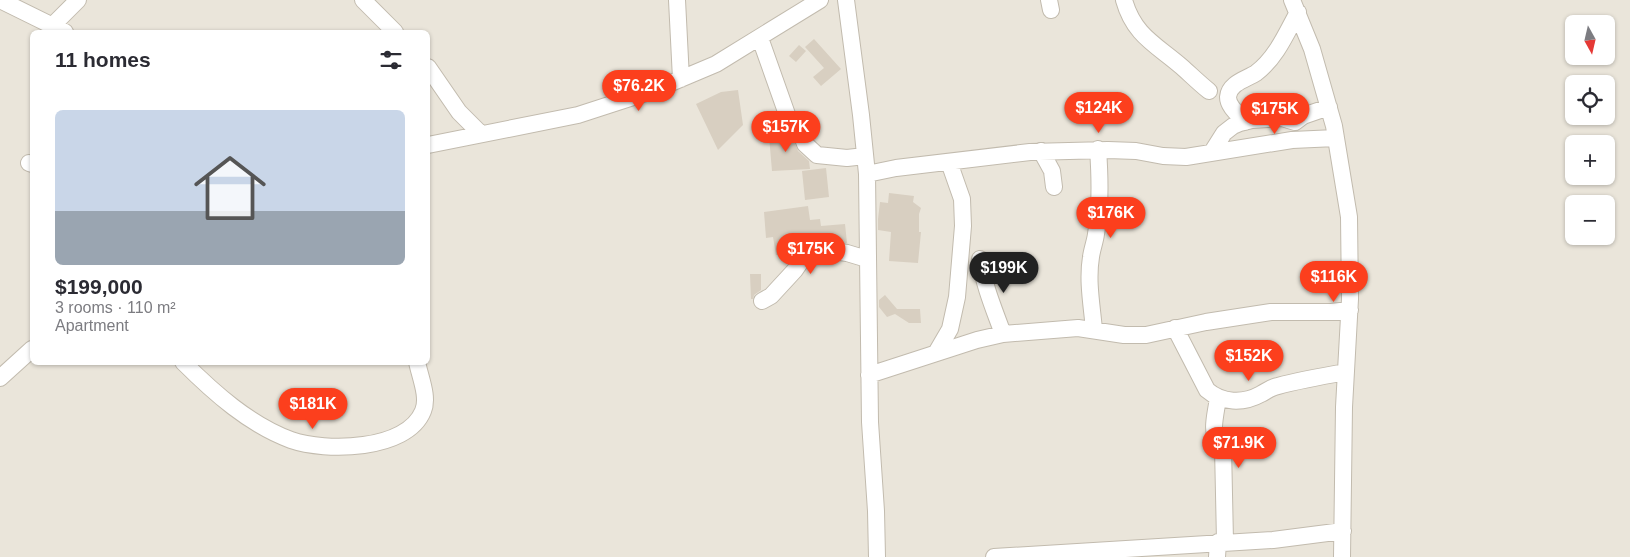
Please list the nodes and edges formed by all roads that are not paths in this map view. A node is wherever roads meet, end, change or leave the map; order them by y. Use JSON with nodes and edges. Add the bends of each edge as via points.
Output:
{"nodes":[{"id":1,"x":0,"y":0,"type":"edge"},
{"id":2,"x":78,"y":0,"type":"edge"},
{"id":3,"x":363,"y":0,"type":"edge"},
{"id":4,"x":677,"y":0,"type":"edge"},
{"id":5,"x":820,"y":0,"type":"edge"},
{"id":6,"x":846,"y":0,"type":"edge"},
{"id":7,"x":1124,"y":0,"type":"edge"},
{"id":8,"x":1295,"y":6,"type":"edge"},
{"id":9,"x":58,"y":29,"type":"edge"},
{"id":10,"x":393,"y":30,"type":"edge"},
{"id":11,"x":760,"y":38,"type":"junction"},
{"id":12,"x":430,"y":70,"type":"edge"},
{"id":13,"x":681,"y":79,"type":"junction"},
{"id":14,"x":1209,"y":91,"type":"dead end"},
{"id":15,"x":1329,"y":107,"type":"junction"},
{"id":16,"x":1245,"y":122,"type":"junction"},
{"id":17,"x":481,"y":134,"type":"junction"},
{"id":18,"x":1336,"y":138,"type":"junction"},
{"id":19,"x":430,"y":145,"type":"edge"},
{"id":20,"x":1098,"y":149,"type":"junction"},
{"id":21,"x":1041,"y":152,"type":"junction"},
{"id":22,"x":1212,"y":152,"type":"junction"},
{"id":23,"x":865,"y":156,"type":"junction"},
{"id":24,"x":949,"y":162,"type":"junction"},
{"id":25,"x":867,"y":174,"type":"junction"},
{"id":26,"x":1054,"y":187,"type":"dead end"},
{"id":27,"x":868,"y":259,"type":"junction"},
{"id":28,"x":980,"y":259,"type":"dead end"},
{"id":29,"x":762,"y":301,"type":"dead end"},
{"id":30,"x":1350,"y":310,"type":"junction"},
{"id":31,"x":1175,"y":328,"type":"junction"},
{"id":32,"x":1094,"y":330,"type":"junction"},
{"id":33,"x":1003,"y":334,"type":"junction"},
{"id":34,"x":30,"y":351,"type":"edge"},
{"id":35,"x":936,"y":353,"type":"junction"},
{"id":36,"x":186,"y":365,"type":"edge"},
{"id":37,"x":418,"y":365,"type":"edge"},
{"id":38,"x":1346,"y":372,"type":"junction"},
{"id":39,"x":869,"y":375,"type":"junction"},
{"id":40,"x":0,"y":378,"type":"edge"},
{"id":41,"x":1218,"y":398,"type":"junction"},
{"id":42,"x":1343,"y":531,"type":"junction"},
{"id":43,"x":1220,"y":547,"type":"edge"},
{"id":44,"x":1120,"y":553,"type":"edge"},
{"id":45,"x":877,"y":557,"type":"edge"},
{"id":46,"x":994,"y":557,"type":"edge"},
{"id":47,"x":1342,"y":557,"type":"edge"}],
"edges":[{"from":1,"to":9,"type":"street"},
{"from":2,"to":9,"type":"street"},
{"from":3,"to":10,"type":"street"},
{"from":4,"to":13,"type":"street"},
{"from":5,"to":11,"type":"street"},
{"from":6,"to":23,"type":"street"},
{"from":7,"to":14,"type":"street","via":[[1142,34]]},
{"from":8,"to":15,"type":"street"},
{"from":8,"to":16,"type":"street","via":[[1271,60],[1231,89],[1229,103]]},
{"from":11,"to":13,"type":"street","via":[[716,64]]},
{"from":11,"to":23,"type":"street","via":[[789,120],[799,128],[805,144],[818,155]]},
{"from":12,"to":17,"type":"street","via":[[459,112]]},
{"from":13,"to":17,"type":"street","via":[[578,115]]},
{"from":15,"to":16,"type":"street","via":[[1295,122],[1282,118]]},
{"from":15,"to":18,"type":"street"},
{"from":16,"to":22,"type":"street","via":[[1224,133]]},
{"from":17,"to":19,"type":"street"},
{"from":18,"to":22,"type":"street","via":[[1292,140]]},
{"from":18,"to":30,"type":"street","via":[[1349,217]]},
{"from":20,"to":21,"type":"street"},
{"from":20,"to":22,"type":"street","via":[[1186,157]]},
{"from":20,"to":32,"type":"street","via":[[1100,179],[1090,278]]},
{"from":21,"to":24,"type":"street"},
{"from":21,"to":26,"type":"street","via":[[1052,171]]},
{"from":23,"to":25,"type":"street"},
{"from":24,"to":25,"type":"street"},
{"from":24,"to":35,"type":"street","via":[[962,199],[963,226],[957,298],[950,329]]},
{"from":25,"to":27,"type":"street"},
{"from":27,"to":29,"type":"street","via":[[834,250],[812,251],[771,296]]},
{"from":27,"to":39,"type":"street"},
{"from":28,"to":33,"type":"street","via":[[988,297]]},
{"from":30,"to":31,"type":"street","via":[[1271,312]]},
{"from":30,"to":38,"type":"street"},
{"from":31,"to":32,"type":"street","via":[[1146,335]]},
{"from":31,"to":41,"type":"street","via":[[1207,390]]},
{"from":32,"to":33,"type":"street","via":[[1078,328]]},
{"from":33,"to":35,"type":"street"},
{"from":34,"to":40,"type":"street"},
{"from":35,"to":39,"type":"street"},
{"from":36,"to":37,"type":"street","via":[[204,384],[271,431],[310,445],[336,447],[389,440],[408,431],[424,410],[425,398]]},
{"from":38,"to":41,"type":"street","via":[[1273,387],[1248,399]]},
{"from":38,"to":42,"type":"street"},
{"from":39,"to":45,"type":"street"},
{"from":41,"to":43,"type":"street","via":[[1214,428],[1223,447]]},
{"from":42,"to":43,"type":"street"},
{"from":42,"to":47,"type":"street"},
{"from":43,"to":44,"type":"street"},
{"from":44,"to":46,"type":"street"}]}
